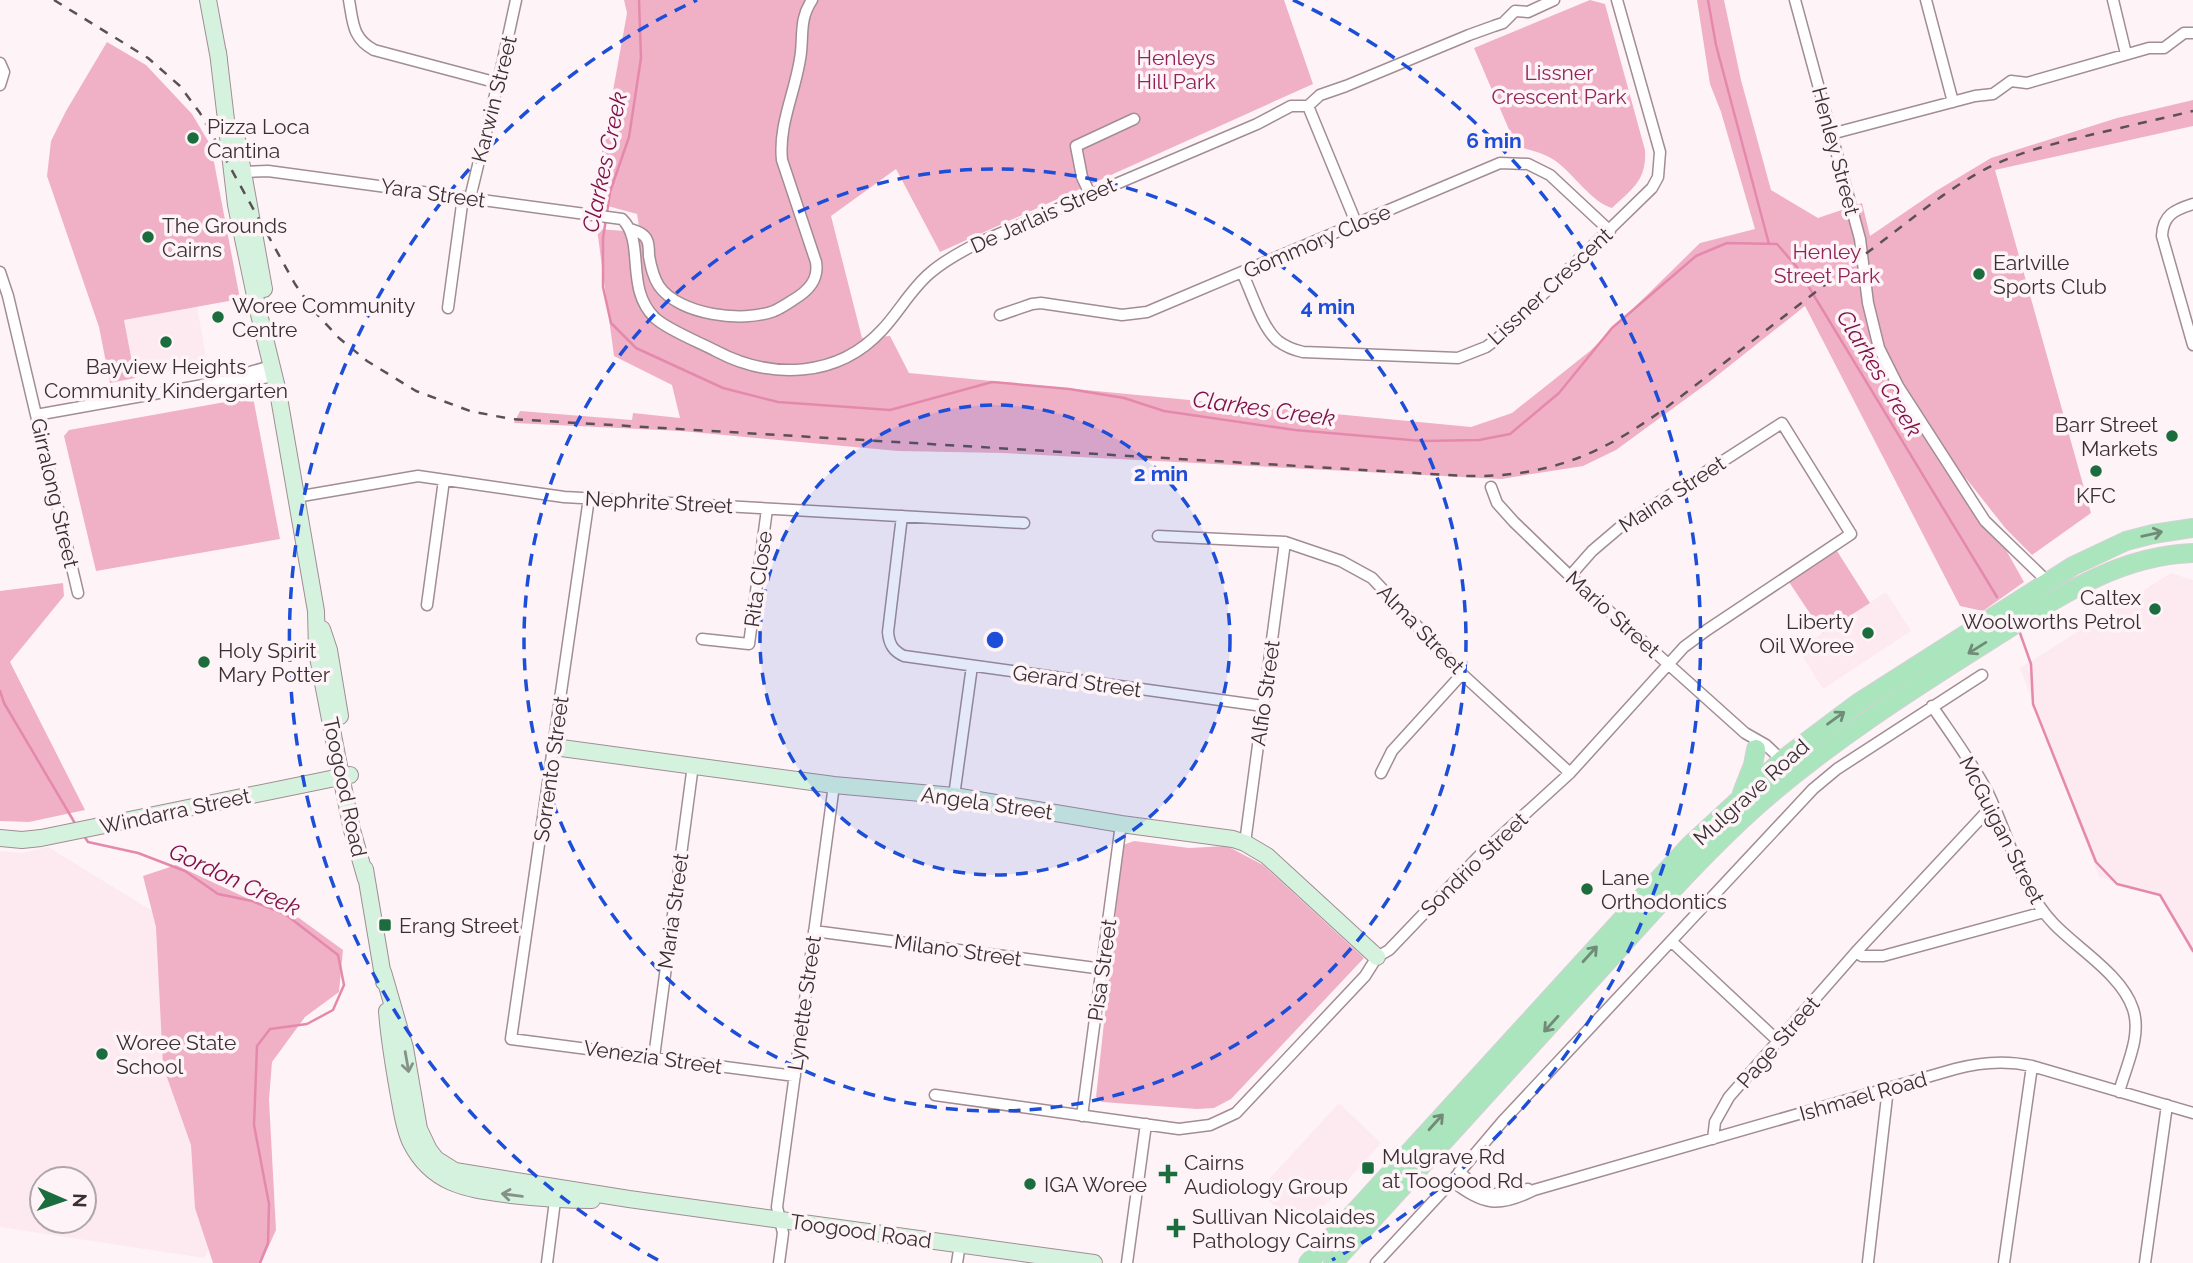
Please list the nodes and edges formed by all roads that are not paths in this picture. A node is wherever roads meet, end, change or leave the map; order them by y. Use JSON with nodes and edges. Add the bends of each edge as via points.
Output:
{"nodes":[{"id":1,"x":208,"y":0,"type":"edge"},
{"id":2,"x":349,"y":0,"type":"edge"},
{"id":3,"x":516,"y":0,"type":"edge"},
{"id":4,"x":812,"y":0,"type":"edge"},
{"id":5,"x":1554,"y":0,"type":"edge"},
{"id":6,"x":1617,"y":0,"type":"edge"},
{"id":7,"x":1795,"y":0,"type":"edge"},
{"id":8,"x":1926,"y":0,"type":"edge"},
{"id":9,"x":2113,"y":0,"type":"edge"},
{"id":10,"x":1512,"y":6,"type":"edge"},
{"id":11,"x":2193,"y":33,"type":"edge"},
{"id":12,"x":2126,"y":54,"type":"junction"},
{"id":13,"x":1,"y":65,"type":"edge"},
{"id":14,"x":498,"y":83,"type":"junction"},
{"id":15,"x":0,"y":85,"type":"edge"},
{"id":16,"x":1953,"y":102,"type":"junction"},
{"id":17,"x":1308,"y":106,"type":"junction"},
{"id":18,"x":1134,"y":119,"type":"dead end"},
{"id":19,"x":1831,"y":134,"type":"junction"},
{"id":20,"x":238,"y":173,"type":"junction"},
{"id":21,"x":1090,"y":194,"type":"junction"},
{"id":22,"x":466,"y":198,"type":"junction"},
{"id":23,"x":2193,"y":204,"type":"edge"},
{"id":24,"x":623,"y":222,"type":"junction"},
{"id":25,"x":1357,"y":225,"type":"junction"},
{"id":26,"x":1610,"y":231,"type":"junction"},
{"id":27,"x":0,"y":272,"type":"edge"},
{"id":28,"x":1242,"y":272,"type":"junction"},
{"id":29,"x":448,"y":308,"type":"dead end"},
{"id":30,"x":1000,"y":315,"type":"dead end"},
{"id":31,"x":2193,"y":345,"type":"edge"},
{"id":32,"x":275,"y":376,"type":"junction"},
{"id":33,"x":36,"y":415,"type":"junction"},
{"id":34,"x":444,"y":480,"type":"junction"},
{"id":35,"x":1491,"y":488,"type":"dead end"},
{"id":36,"x":296,"y":497,"type":"junction"},
{"id":37,"x":589,"y":498,"type":"junction"},
{"id":38,"x":767,"y":509,"type":"junction"},
{"id":39,"x":902,"y":516,"type":"junction"},
{"id":40,"x":1024,"y":523,"type":"dead end"},
{"id":41,"x":2188,"y":526,"type":"edge"},
{"id":42,"x":1851,"y":534,"type":"joint"},
{"id":43,"x":1158,"y":536,"type":"dead end"},
{"id":44,"x":1285,"y":542,"type":"junction"},
{"id":45,"x":2193,"y":553,"type":"edge"},
{"id":46,"x":1570,"y":576,"type":"junction"},
{"id":47,"x":2048,"y":582,"type":"junction"},
{"id":48,"x":78,"y":593,"type":"dead end"},
{"id":49,"x":427,"y":605,"type":"dead end"},
{"id":50,"x":316,"y":611,"type":"junction"},
{"id":51,"x":702,"y":639,"type":"dead end"},
{"id":52,"x":1669,"y":663,"type":"junction"},
{"id":53,"x":972,"y":666,"type":"junction"},
{"id":54,"x":1462,"y":674,"type":"junction"},
{"id":55,"x":1982,"y":675,"type":"dead end"},
{"id":56,"x":1264,"y":706,"type":"junction"},
{"id":57,"x":1932,"y":706,"type":"junction"},
{"id":58,"x":331,"y":726,"type":"junction"},
{"id":59,"x":1745,"y":733,"type":"junction"},
{"id":60,"x":554,"y":747,"type":"junction"},
{"id":61,"x":1756,"y":749,"type":"junction"},
{"id":62,"x":693,"y":765,"type":"junction"},
{"id":63,"x":1784,"y":771,"type":"junction"},
{"id":64,"x":1381,"y":773,"type":"dead end"},
{"id":65,"x":1570,"y":773,"type":"junction"},
{"id":66,"x":345,"y":776,"type":"junction"},
{"id":67,"x":314,"y":782,"type":"junction"},
{"id":68,"x":834,"y":785,"type":"junction"},
{"id":69,"x":954,"y":796,"type":"junction"},
{"id":70,"x":1741,"y":797,"type":"junction"},
{"id":71,"x":209,"y":804,"type":"junction"},
{"id":72,"x":1993,"y":805,"type":"junction"},
{"id":73,"x":1121,"y":824,"type":"junction"},
{"id":74,"x":0,"y":838,"type":"edge"},
{"id":75,"x":1245,"y":843,"type":"junction"},
{"id":76,"x":2044,"y":912,"type":"junction"},
{"id":77,"x":374,"y":921,"type":"junction"},
{"id":78,"x":814,"y":931,"type":"junction"},
{"id":79,"x":1671,"y":942,"type":"junction"},
{"id":80,"x":1856,"y":952,"type":"junction"},
{"id":81,"x":1377,"y":957,"type":"junction"},
{"id":82,"x":1103,"y":969,"type":"junction"},
{"id":83,"x":511,"y":1039,"type":"joint"},
{"id":84,"x":1778,"y":1041,"type":"junction"},
{"id":85,"x":654,"y":1057,"type":"junction"},
{"id":86,"x":2032,"y":1066,"type":"junction"},
{"id":87,"x":794,"y":1076,"type":"junction"},
{"id":88,"x":1888,"y":1088,"type":"junction"},
{"id":89,"x":2119,"y":1091,"type":"junction"},
{"id":90,"x":935,"y":1096,"type":"dead end"},
{"id":91,"x":2167,"y":1105,"type":"junction"},
{"id":92,"x":2193,"y":1113,"type":"edge"},
{"id":93,"x":1082,"y":1116,"type":"junction"},
{"id":94,"x":1146,"y":1124,"type":"junction"},
{"id":95,"x":1713,"y":1139,"type":"junction"},
{"id":96,"x":1456,"y":1176,"type":"junction"},
{"id":97,"x":556,"y":1193,"type":"junction"},
{"id":98,"x":780,"y":1220,"type":"junction"},
{"id":99,"x":960,"y":1244,"type":"junction"},
{"id":100,"x":1868,"y":1262,"type":"edge"},
{"id":101,"x":547,"y":1263,"type":"edge"},
{"id":102,"x":779,"y":1263,"type":"edge"},
{"id":103,"x":957,"y":1263,"type":"edge"},
{"id":104,"x":1094,"y":1263,"type":"edge"},
{"id":105,"x":1127,"y":1263,"type":"edge"},
{"id":106,"x":1308,"y":1263,"type":"edge"},
{"id":107,"x":1333,"y":1263,"type":"edge"},
{"id":108,"x":1376,"y":1263,"type":"edge"},
{"id":109,"x":2004,"y":1263,"type":"edge"},
{"id":110,"x":2145,"y":1263,"type":"edge"}],
"edges":[{"from":1,"to":20,"type":"street","name":"Toogood Road"},
{"from":2,"to":14,"type":"street","via":[[357,37],[363,44]]},
{"from":3,"to":14,"type":"street","name":"Karwin Street"},
{"from":4,"to":24,"type":"street","via":[[804,12],[801,54],[780,147],[816,262],[816,275],[807,290],[773,312],[725,315],[687,307],[664,292],[654,277],[648,240]]},
{"from":5,"to":10,"type":"street","name":"De Jarlais Street","via":[[1528,12]]},
{"from":6,"to":26,"type":"street","name":"Lissner Crescent","via":[[1660,165],[1652,188]]},
{"from":7,"to":19,"type":"street","name":"Henley Street"},
{"from":8,"to":16,"type":"street"},
{"from":9,"to":12,"type":"street"},
{"from":10,"to":17,"type":"street","name":"De Jarlais Street","via":[[1503,23],[1329,91]]},
{"from":11,"to":12,"type":"street","via":[[2184,33],[2164,48]]},
{"from":12,"to":16,"type":"street","via":[[2027,83],[2011,81],[1993,94]]},
{"from":13,"to":15,"type":"street"},
{"from":14,"to":22,"type":"street","name":"Karwin Street"},
{"from":16,"to":19,"type":"street"},
{"from":17,"to":21,"type":"street","name":"De Jarlais Street","via":[[1291,106]]},
{"from":17,"to":25,"type":"street"},
{"from":18,"to":21,"type":"street","via":[[1076,146]]},
{"from":19,"to":47,"type":"street","name":"Henley Street","via":[[1864,255],[1874,331],[1891,373],[1985,521]]},
{"from":20,"to":22,"type":"street","name":"Yara Street","via":[[268,171]]},
{"from":20,"to":32,"type":"street","name":"Toogood Road","via":[[240,223]]},
{"from":21,"to":24,"type":"street","name":"De Jarlais Street","via":[[959,253],[918,284],[883,330],[858,351],[827,366],[799,371],[762,369],[732,359],[655,317],[637,284]]},
{"from":22,"to":24,"type":"street","name":"Yara Street"},
{"from":22,"to":29,"type":"street","name":"Karwin Street"},
{"from":23,"to":31,"type":"street","via":[[2175,210],[2164,221],[2162,236]]},
{"from":25,"to":26,"type":"street","name":"Gommory Close","via":[[1500,163],[1528,164],[1550,175]]},
{"from":25,"to":28,"type":"street","name":"Gommory Close"},
{"from":26,"to":28,"type":"street","name":"Lissner Crescent","via":[[1497,339],[1458,358],[1291,349],[1270,333]]},
{"from":27,"to":33,"type":"street","name":"Girralong Street"},
{"from":28,"to":30,"type":"street","name":"Gommory Close","via":[[1147,312],[1122,315],[1041,303]]},
{"from":32,"to":33,"type":"street"},
{"from":32,"to":36,"type":"street","name":"Toogood Road"},
{"from":33,"to":48,"type":"street","name":"Girralong Street"},
{"from":34,"to":36,"type":"street","name":"Nephrite Street","via":[[418,476]]},
{"from":34,"to":37,"type":"street","name":"Nephrite Street"},
{"from":34,"to":49,"type":"street"},
{"from":35,"to":46,"type":"street","name":"Mario Street","via":[[1514,522]]},
{"from":36,"to":50,"type":"street","name":"Toogood Road"},
{"from":37,"to":38,"type":"street","name":"Nephrite Street"},
{"from":37,"to":60,"type":"street","name":"Sorrento Street"},
{"from":38,"to":39,"type":"street","name":"Nephrite Street"},
{"from":38,"to":51,"type":"street","name":"Rita Close","via":[[749,644]]},
{"from":39,"to":40,"type":"street","name":"Nephrite Street"},
{"from":39,"to":53,"type":"street","name":"Gerard Street","via":[[888,632],[892,648],[904,656]]},
{"from":47,"to":41,"type":"main road","name":"Mulgrave Road","one_way":true,"via":[[2107,549]]},
{"from":42,"to":46,"type":"street","name":"Maina Street","via":[[1782,423],[1619,528]]},
{"from":42,"to":52,"type":"street","name":"Sondrio Street","via":[[1707,630]]},
{"from":43,"to":44,"type":"street","name":"Alma Street"},
{"from":44,"to":54,"type":"street","name":"Alma Street","via":[[1341,561],[1372,578]]},
{"from":44,"to":56,"type":"street","name":"Alfio Street"},
{"from":45,"to":63,"type":"main road","name":"Mulgrave Road","one_way":true,"via":[[2149,558],[2077,586]]},
{"from":46,"to":52,"type":"street","name":"Mario Street"},
{"from":63,"to":47,"type":"main road","name":"Mulgrave Road","one_way":true,"via":[[1858,703]]},
{"from":50,"to":58,"type":"street","name":"Toogood Road","via":[[317,652]]},
{"from":50,"to":66,"type":"street","name":"Toogood Road","via":[[329,650]]},
{"from":52,"to":59,"type":"street","name":"Mario Street"},
{"from":52,"to":65,"type":"street","name":"Sondrio Street"},
{"from":53,"to":56,"type":"street","name":"Gerard Street"},
{"from":53,"to":69,"type":"street"},
{"from":54,"to":64,"type":"street","via":[[1392,751]]},
{"from":54,"to":65,"type":"street","name":"Alma Street"},
{"from":55,"to":57,"type":"street","name":"Mulgrave Road"},
{"from":56,"to":75,"type":"street","name":"Alfio Street"},
{"from":57,"to":72,"type":"street","name":"McGuigan Street"},
{"from":57,"to":79,"type":"street","name":"Mulgrave Road","via":[[1813,789]]},
{"from":58,"to":66,"type":"street","name":"Toogood Road"},
{"from":58,"to":71,"type":"street","via":[[330,757],[319,773]]},
{"from":59,"to":61,"type":"street","name":"Mario Street"},
{"from":59,"to":63,"type":"street","name":"Mario Street","via":[[1758,739]]},
{"from":60,"to":62,"type":"street","name":"Angela Street"},
{"from":60,"to":83,"type":"street","name":"Sorrento Street"},
{"from":61,"to":63,"type":"street","name":"Mario Street"},
{"from":61,"to":70,"type":"main road"},
{"from":62,"to":68,"type":"street","name":"Angela Street"},
{"from":62,"to":85,"type":"street","name":"Maria Street"},
{"from":63,"to":70,"type":"main road","name":"Mulgrave Road"},
{"from":63,"to":107,"type":"main road","name":"Mulgrave Road","one_way":true},
{"from":65,"to":81,"type":"street","name":"Sondrio Street"},
{"from":66,"to":67,"type":"street","name":"Windarra Street"},
{"from":66,"to":77,"type":"street","name":"Toogood Road","via":[[362,830]]},
{"from":67,"to":71,"type":"street","name":"Windarra Street"},
{"from":67,"to":77,"type":"street","via":[[337,792]]},
{"from":68,"to":69,"type":"street","name":"Angela Street"},
{"from":68,"to":78,"type":"street","name":"Lynette Street"},
{"from":69,"to":73,"type":"street","name":"Angela Street"},
{"from":106,"to":70,"type":"main road","name":"Mulgrave Road","one_way":true,"via":[[1665,872]]},
{"from":71,"to":74,"type":"street","name":"Windarra Street","via":[[41,838]]},
{"from":72,"to":76,"type":"street","name":"McGuigan Street","via":[[2020,871]]},
{"from":72,"to":80,"type":"street","name":"Page Street"},
{"from":73,"to":75,"type":"street","name":"Angela Street"},
{"from":73,"to":82,"type":"street","name":"Pisa Street"},
{"from":75,"to":81,"type":"street","name":"Angela Street","via":[[1267,856]]},
{"from":76,"to":80,"type":"street","via":[[1883,956]]},
{"from":76,"to":89,"type":"street","name":"McGuigan Street","via":[[2129,1000],[2135,1037]]},
{"from":77,"to":97,"type":"street","name":"Toogood Road","via":[[419,1129],[429,1150],[455,1171]]},
{"from":78,"to":82,"type":"street","name":"Milano Street"},
{"from":78,"to":87,"type":"street","name":"Lynette Street"},
{"from":79,"to":84,"type":"street"},
{"from":79,"to":96,"type":"street","name":"Mulgrave Road"},
{"from":80,"to":84,"type":"street","name":"Page Street"},
{"from":81,"to":94,"type":"street","name":"Sondrio Street","via":[[1365,976],[1236,1113],[1200,1128]]},
{"from":82,"to":93,"type":"street","name":"Pisa Street"},
{"from":83,"to":85,"type":"street","name":"Venezia Street"},
{"from":84,"to":95,"type":"street","name":"Page Street","via":[[1723,1105],[1714,1122]]},
{"from":85,"to":87,"type":"street","name":"Venezia Street"},
{"from":86,"to":88,"type":"street","name":"Ishmael Road","via":[[1978,1064]]},
{"from":86,"to":89,"type":"street","name":"Ishmael Road"},
{"from":86,"to":109,"type":"street"},
{"from":87,"to":98,"type":"street","name":"Lynette Street","via":[[777,1207]]},
{"from":88,"to":95,"type":"street","name":"Ishmael Road"},
{"from":88,"to":100,"type":"street"},
{"from":89,"to":91,"type":"street","name":"Ishmael Road"},
{"from":90,"to":93,"type":"street","name":"Sondrio Street"},
{"from":91,"to":92,"type":"street","name":"Ishmael Road"},
{"from":91,"to":110,"type":"street"},
{"from":93,"to":94,"type":"street","name":"Sondrio Street"},
{"from":94,"to":105,"type":"street"},
{"from":95,"to":96,"type":"street","name":"Ishmael Road","via":[[1534,1189],[1490,1195]]},
{"from":96,"to":108,"type":"street","name":"Mulgrave Road"},
{"from":97,"to":98,"type":"street","name":"Toogood Road"},
{"from":97,"to":101,"type":"street"},
{"from":98,"to":99,"type":"street","name":"Toogood Road"},
{"from":98,"to":102,"type":"street","name":"Lynette Street"},
{"from":99,"to":103,"type":"street"},
{"from":99,"to":104,"type":"street","name":"Toogood Road"}]}
